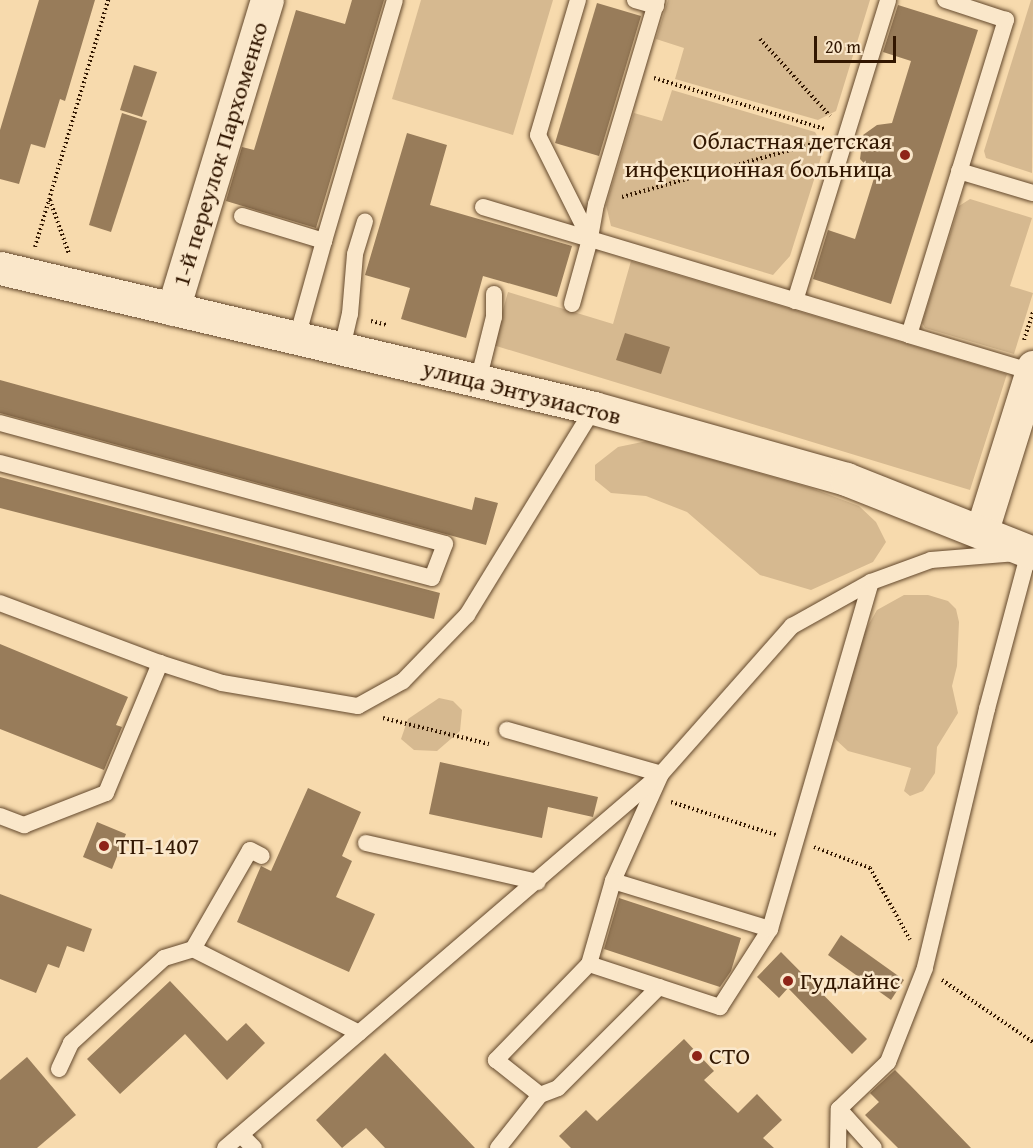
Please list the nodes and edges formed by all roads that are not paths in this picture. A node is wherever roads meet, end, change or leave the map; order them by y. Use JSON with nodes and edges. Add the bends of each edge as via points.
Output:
{"nodes":[{"id":1,"x":267,"y":0,"type":"edge"},
{"id":2,"x":394,"y":0,"type":"edge"},
{"id":3,"x":578,"y":0,"type":"edge"},
{"id":4,"x":635,"y":0,"type":"edge"},
{"id":5,"x":888,"y":0,"type":"edge"},
{"id":6,"x":945,"y":0,"type":"edge"},
{"id":7,"x":657,"y":3,"type":"edge"},
{"id":8,"x":959,"y":171,"type":"junction"},
{"id":9,"x":1033,"y":193,"type":"edge"},
{"id":10,"x":483,"y":207,"type":"dead end"},
{"id":11,"x":242,"y":216,"type":"dead end"},
{"id":12,"x":365,"y":222,"type":"dead end"},
{"id":13,"x":590,"y":239,"type":"junction"},
{"id":14,"x":324,"y":241,"type":"junction"},
{"id":15,"x":14,"y":271,"type":"edge"},
{"id":16,"x":494,"y":294,"type":"dead end"},
{"id":17,"x":795,"y":301,"type":"junction"},
{"id":18,"x":572,"y":304,"type":"dead end"},
{"id":19,"x":173,"y":309,"type":"junction"},
{"id":20,"x":909,"y":335,"type":"junction"},
{"id":21,"x":297,"y":338,"type":"junction"},
{"id":22,"x":342,"y":348,"type":"junction"},
{"id":23,"x":1032,"y":369,"type":"edge"},
{"id":24,"x":478,"y":381,"type":"junction"},
{"id":25,"x":594,"y":408,"type":"junction"},
{"id":26,"x":0,"y":423,"type":"edge"},
{"id":27,"x":0,"y":463,"type":"edge"},
{"id":28,"x":982,"y":530,"type":"junction"},
{"id":29,"x":1031,"y":553,"type":"edge"},
{"id":30,"x":871,"y":582,"type":"junction"},
{"id":31,"x":0,"y":603,"type":"edge"},
{"id":32,"x":160,"y":663,"type":"junction"},
{"id":33,"x":507,"y":730,"type":"road end"},
{"id":34,"x":662,"y":774,"type":"junction"},
{"id":35,"x":0,"y":816,"type":"edge"},
{"id":36,"x":366,"y":843,"type":"dead end"},
{"id":37,"x":262,"y":856,"type":"dead end"},
{"id":38,"x":613,"y":881,"type":"junction"},
{"id":39,"x":538,"y":882,"type":"junction"},
{"id":40,"x":770,"y":929,"type":"junction"},
{"id":41,"x":193,"y":949,"type":"junction"},
{"id":42,"x":589,"y":964,"type":"junction"},
{"id":43,"x":659,"y":987,"type":"junction"},
{"id":44,"x":360,"y":1033,"type":"junction"},
{"id":45,"x":59,"y":1069,"type":"dead end"},
{"id":46,"x":540,"y":1095,"type":"junction"},
{"id":47,"x":839,"y":1109,"type":"junction"},
{"id":48,"x":241,"y":1135,"type":"junction"},
{"id":49,"x":225,"y":1148,"type":"edge"},
{"id":50,"x":254,"y":1148,"type":"edge"},
{"id":51,"x":498,"y":1148,"type":"edge"},
{"id":52,"x":838,"y":1148,"type":"edge"},
{"id":53,"x":874,"y":1148,"type":"edge"}],
"edges":[{"from":1,"to":19,"type":"street","name":"1-й переулок Пархоменко"},
{"from":2,"to":14,"type":"lane"},
{"from":3,"to":13,"type":"lane","via":[[538,135]]},
{"from":4,"to":7,"type":"lane"},
{"from":5,"to":17,"type":"lane"},
{"from":6,"to":8,"type":"lane","via":[[1006,20]]},
{"from":7,"to":13,"type":"lane","via":[[596,204]]},
{"from":8,"to":9,"type":"lane"},
{"from":8,"to":20,"type":"lane"},
{"from":10,"to":13,"type":"lane"},
{"from":11,"to":14,"type":"lane"},
{"from":12,"to":22,"type":"lane","via":[[355,254],[350,315]]},
{"from":13,"to":17,"type":"lane"},
{"from":13,"to":18,"type":"lane"},
{"from":14,"to":21,"type":"lane"},
{"from":15,"to":19,"type":"street","name":"улица Энтузиастов"},
{"from":16,"to":24,"type":"lane","via":[[494,317]]},
{"from":17,"to":20,"type":"lane"},
{"from":19,"to":21,"type":"street","name":"улица Энтузиастов"},
{"from":20,"to":23,"type":"lane"},
{"from":21,"to":22,"type":"street","name":"улица Энтузиастов"},
{"from":22,"to":24,"type":"street","name":"улица Энтузиастов"},
{"from":23,"to":28,"type":"street"},
{"from":24,"to":25,"type":"street","name":"улица Энтузиастов"},
{"from":25,"to":28,"type":"street","name":"улица Энтузиастов","via":[[846,479]]},
{"from":25,"to":32,"type":"lane","via":[[467,615],[403,681],[358,706],[222,683]]},
{"from":26,"to":27,"type":"lane","via":[[445,544],[432,578]]},
{"from":28,"to":29,"type":"street","name":"улица Энтузиастов"},
{"from":29,"to":30,"type":"lane","via":[[931,560]]},
{"from":29,"to":47,"type":"lane","via":[[987,709],[925,968],[888,1062]]},
{"from":30,"to":34,"type":"lane","via":[[792,626]]},
{"from":30,"to":40,"type":"lane","via":[[808,826],[798,841]]},
{"from":31,"to":32,"type":"lane"},
{"from":32,"to":35,"type":"lane","via":[[106,794],[24,825]]},
{"from":33,"to":34,"type":"lane"},
{"from":34,"to":38,"type":"lane"},
{"from":34,"to":39,"type":"lane"},
{"from":36,"to":39,"type":"lane"},
{"from":37,"to":41,"type":"lane","via":[[250,850]]},
{"from":38,"to":40,"type":"lane"},
{"from":38,"to":42,"type":"lane"},
{"from":39,"to":44,"type":"lane"},
{"from":40,"to":43,"type":"lane","via":[[720,1007]]},
{"from":41,"to":44,"type":"lane"},
{"from":41,"to":45,"type":"lane","via":[[164,958],[71,1043]]},
{"from":42,"to":43,"type":"lane"},
{"from":42,"to":46,"type":"lane","via":[[496,1060]]},
{"from":43,"to":46,"type":"lane","via":[[558,1088]]},
{"from":44,"to":48,"type":"lane"},
{"from":46,"to":51,"type":"lane"},
{"from":47,"to":52,"type":"lane"},
{"from":47,"to":53,"type":"lane"},
{"from":48,"to":49,"type":"lane"},
{"from":48,"to":50,"type":"lane"}]}
